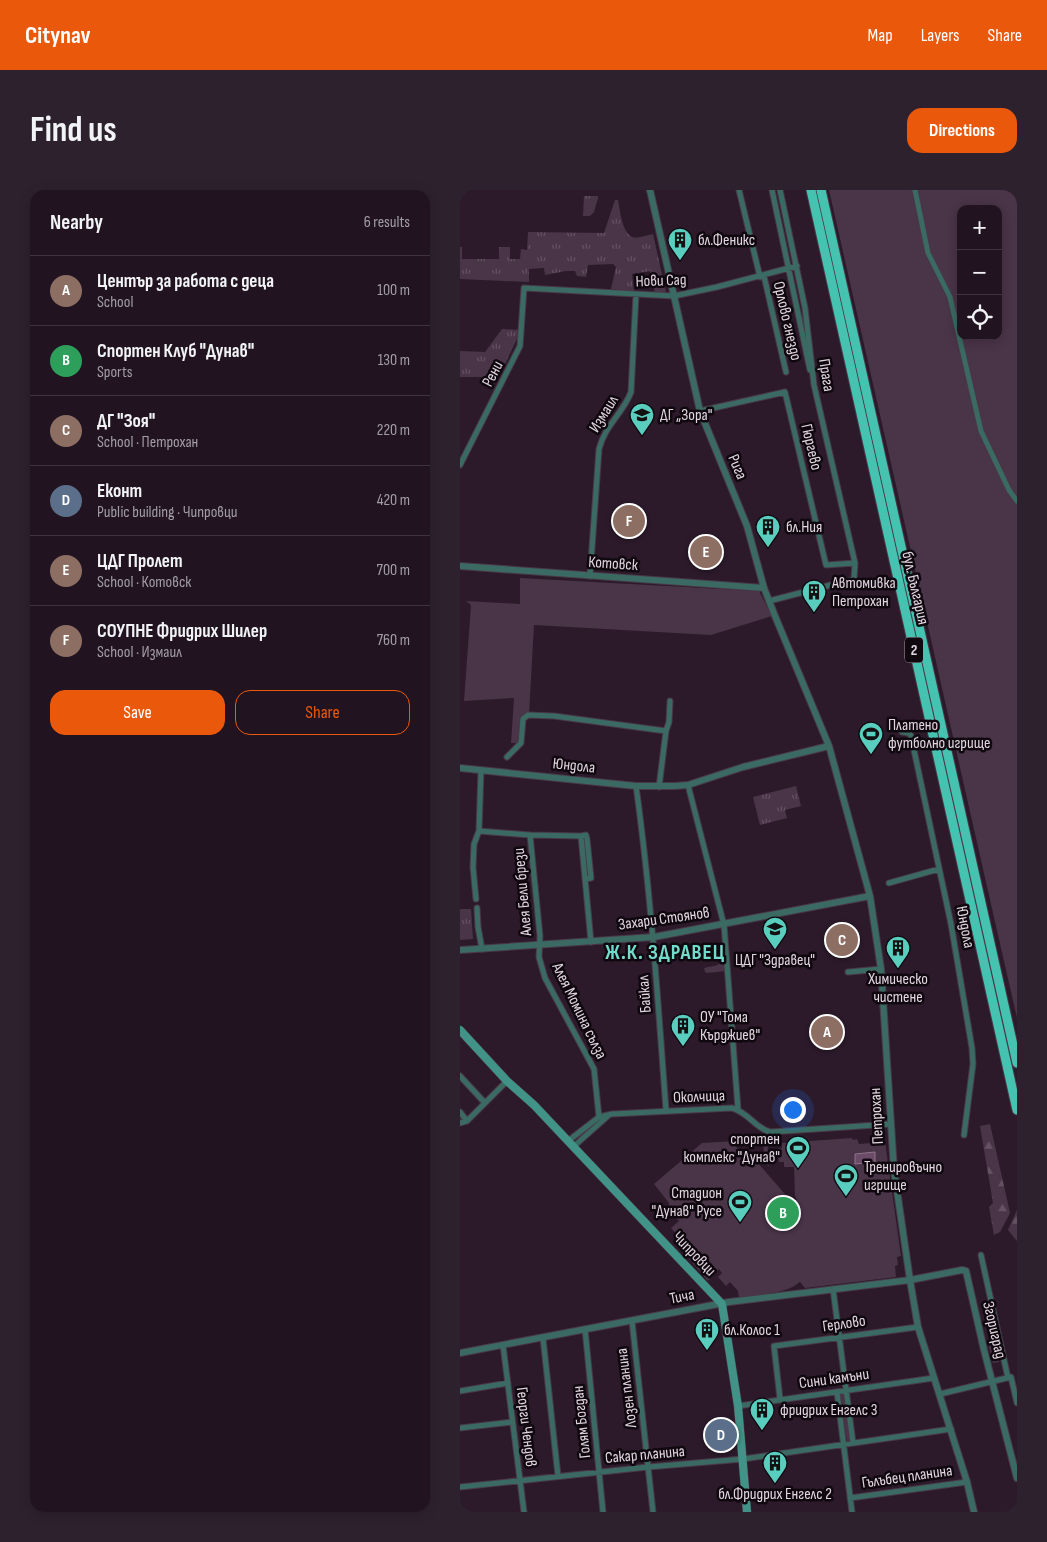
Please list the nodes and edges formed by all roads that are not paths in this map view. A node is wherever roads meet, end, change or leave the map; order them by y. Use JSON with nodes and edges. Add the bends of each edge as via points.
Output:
{"nodes":[{"id":1,"x":650,"y":190,"type":"edge"},
{"id":2,"x":739,"y":190,"type":"edge"},
{"id":3,"x":772,"y":190,"type":"edge"},
{"id":4,"x":780,"y":190,"type":"edge"},
{"id":5,"x":812,"y":190,"type":"edge"},
{"id":6,"x":821,"y":190,"type":"edge"},
{"id":7,"x":915,"y":190,"type":"edge"},
{"id":8,"x":796,"y":266,"type":"junction"},
{"id":9,"x":788,"y":269,"type":"junction"},
{"id":10,"x":762,"y":276,"type":"junction"},
{"id":11,"x":524,"y":288,"type":"joint"},
{"id":12,"x":636,"y":295,"type":"junction"},
{"id":13,"x":674,"y":296,"type":"junction"},
{"id":14,"x":786,"y":372,"type":"dead end"},
{"id":15,"x":814,"y":385,"type":"junction"},
{"id":16,"x":700,"y":411,"type":"junction"},
{"id":17,"x":460,"y":464,"type":"edge"},
{"id":18,"x":1017,"y":501,"type":"edge"},
{"id":19,"x":855,"y":563,"type":"junction"},
{"id":20,"x":460,"y":566,"type":"edge"},
{"id":21,"x":590,"y":576,"type":"junction"},
{"id":22,"x":764,"y":588,"type":"junction"},
{"id":23,"x":769,"y":601,"type":"junction"},
{"id":24,"x":670,"y":701,"type":"dead end"},
{"id":25,"x":666,"y":731,"type":"junction"},
{"id":26,"x":902,"y":732,"type":"dead end"},
{"id":27,"x":829,"y":746,"type":"junction"},
{"id":28,"x":507,"y":757,"type":"dead end"},
{"id":29,"x":460,"y":768,"type":"edge"},
{"id":30,"x":481,"y":770,"type":"junction"},
{"id":31,"x":688,"y":785,"type":"junction"},
{"id":32,"x":636,"y":786,"type":"junction"},
{"id":33,"x":658,"y":787,"type":"junction"},
{"id":34,"x":479,"y":831,"type":"junction"},
{"id":35,"x":530,"y":835,"type":"junction"},
{"id":36,"x":939,"y":869,"type":"junction"},
{"id":37,"x":889,"y":883,"type":"dead end"},
{"id":38,"x":870,"y":896,"type":"junction"},
{"id":39,"x":476,"y":900,"type":"dead end"},
{"id":40,"x":477,"y":908,"type":"dead end"},
{"id":41,"x":724,"y":925,"type":"junction"},
{"id":42,"x":654,"y":937,"type":"junction"},
{"id":43,"x":591,"y":942,"type":"junction"},
{"id":44,"x":540,"y":946,"type":"junction"},
{"id":45,"x":482,"y":949,"type":"junction"},
{"id":46,"x":460,"y":950,"type":"edge"},
{"id":47,"x":882,"y":969,"type":"junction"},
{"id":48,"x":848,"y":972,"type":"dead end"},
{"id":49,"x":460,"y":1030,"type":"edge"},
{"id":50,"x":1017,"y":1063,"type":"edge"},
{"id":51,"x":460,"y":1076,"type":"edge"},
{"id":52,"x":506,"y":1081,"type":"junction"},
{"id":53,"x":485,"y":1103,"type":"junction"},
{"id":54,"x":738,"y":1109,"type":"junction"},
{"id":55,"x":666,"y":1110,"type":"junction"},
{"id":56,"x":1017,"y":1110,"type":"edge"},
{"id":57,"x":460,"y":1112,"type":"edge"},
{"id":58,"x":612,"y":1114,"type":"junction"},
{"id":59,"x":599,"y":1117,"type":"junction"},
{"id":60,"x":467,"y":1121,"type":"junction"},
{"id":61,"x":460,"y":1123,"type":"edge"},
{"id":62,"x":891,"y":1124,"type":"junction"},
{"id":63,"x":964,"y":1135,"type":"dead end"},
{"id":64,"x":571,"y":1144,"type":"junction"},
{"id":65,"x":981,"y":1255,"type":"dead end"},
{"id":66,"x":910,"y":1280,"type":"junction"},
{"id":67,"x":833,"y":1288,"type":"junction"},
{"id":68,"x":722,"y":1304,"type":"junction"},
{"id":69,"x":632,"y":1321,"type":"junction"},
{"id":70,"x":918,"y":1327,"type":"junction"},
{"id":71,"x":585,"y":1329,"type":"junction"},
{"id":72,"x":840,"y":1336,"type":"junction"},
{"id":73,"x":544,"y":1338,"type":"junction"},
{"id":74,"x":503,"y":1345,"type":"junction"},
{"id":75,"x":460,"y":1353,"type":"edge"},
{"id":76,"x":934,"y":1378,"type":"junction"},
{"id":77,"x":1008,"y":1378,"type":"junction"},
{"id":78,"x":992,"y":1382,"type":"junction"},
{"id":79,"x":508,"y":1383,"type":"junction"},
{"id":80,"x":846,"y":1390,"type":"junction"},
{"id":81,"x":460,"y":1391,"type":"edge"},
{"id":82,"x":837,"y":1392,"type":"junction"},
{"id":83,"x":940,"y":1394,"type":"junction"},
{"id":84,"x":780,"y":1399,"type":"junction"},
{"id":85,"x":1017,"y":1402,"type":"edge"},
{"id":86,"x":738,"y":1406,"type":"junction"},
{"id":87,"x":512,"y":1422,"type":"junction"},
{"id":88,"x":460,"y":1428,"type":"edge"},
{"id":89,"x":951,"y":1430,"type":"junction"},
{"id":90,"x":853,"y":1443,"type":"junction"},
{"id":91,"x":844,"y":1444,"type":"junction"},
{"id":92,"x":743,"y":1460,"type":"junction"},
{"id":93,"x":648,"y":1467,"type":"junction"},
{"id":94,"x":599,"y":1472,"type":"junction"},
{"id":95,"x":558,"y":1476,"type":"junction"},
{"id":96,"x":1017,"y":1478,"type":"edge"},
{"id":97,"x":520,"y":1481,"type":"junction"},
{"id":98,"x":967,"y":1482,"type":"junction"},
{"id":99,"x":460,"y":1487,"type":"edge"},
{"id":100,"x":850,"y":1498,"type":"junction"},
{"id":101,"x":524,"y":1512,"type":"edge"},
{"id":102,"x":603,"y":1512,"type":"edge"},
{"id":103,"x":653,"y":1512,"type":"edge"},
{"id":104,"x":747,"y":1512,"type":"edge"},
{"id":105,"x":852,"y":1512,"type":"edge"},
{"id":106,"x":974,"y":1512,"type":"edge"}],
"edges":[{"from":1,"to":13,"type":"street","name":"Рига"},
{"from":2,"to":10,"type":"street","name":"Орлово гнездо"},
{"from":3,"to":9,"type":"street"},
{"from":4,"to":8,"type":"street","name":"Прага"},
{"from":5,"to":56,"type":"highway","name":"бул. България","number":"2"},
{"from":6,"to":50,"type":"highway","name":"бул. България","number":"2"},
{"from":7,"to":18,"type":"street","via":[[928,254],[950,297],[982,431]]},
{"from":8,"to":9,"type":"street","name":"Нови Сад"},
{"from":8,"to":15,"type":"street","name":"Прага"},
{"from":9,"to":10,"type":"street","name":"Нови Сад"},
{"from":9,"to":15,"type":"street"},
{"from":10,"to":13,"type":"street","name":"Нови Сад"},
{"from":10,"to":14,"type":"street","name":"Орлово гнездо"},
{"from":11,"to":12,"type":"street","name":"Нови Сад"},
{"from":11,"to":17,"type":"street","name":"Рени","via":[[520,346]]},
{"from":12,"to":13,"type":"street","name":"Нови Сад"},
{"from":12,"to":21,"type":"street","name":"Измаил","via":[[631,392],[599,448]]},
{"from":13,"to":16,"type":"street","name":"Рига"},
{"from":15,"to":19,"type":"street","name":"Прага"},
{"from":16,"to":19,"type":"street","name":"Гюргево","via":[[785,392],[826,565]]},
{"from":16,"to":22,"type":"street","name":"Рига","via":[[747,526]]},
{"from":19,"to":23,"type":"street","via":[[854,579]]},
{"from":20,"to":21,"type":"street","name":"Котовск"},
{"from":21,"to":22,"type":"street","name":"Котовск"},
{"from":22,"to":23,"type":"street","name":"Рига"},
{"from":23,"to":27,"type":"street","name":"Рига"},
{"from":24,"to":25,"type":"street","via":[[670,722]]},
{"from":25,"to":28,"type":"street","via":[[528,715],[523,719],[522,743]]},
{"from":25,"to":33,"type":"street"},
{"from":26,"to":36,"type":"street","name":"Юндола","via":[[911,736]]},
{"from":27,"to":31,"type":"street","name":"Юндола","via":[[743,767]]},
{"from":27,"to":38,"type":"street","name":"Петрохан"},
{"from":29,"to":30,"type":"street","name":"Юндола"},
{"from":30,"to":32,"type":"street","name":"Юндола"},
{"from":30,"to":34,"type":"street"},
{"from":31,"to":33,"type":"street","name":"Юндола"},
{"from":31,"to":41,"type":"street"},
{"from":32,"to":33,"type":"street","name":"Юндола"},
{"from":32,"to":42,"type":"street","name":"Байкал"},
{"from":34,"to":35,"type":"street","name":"Алея Бели брези"},
{"from":34,"to":39,"type":"street","via":[[474,844]]},
{"from":35,"to":43,"type":"street","name":"Алея Бели брези","via":[[581,836]]},
{"from":35,"to":44,"type":"street","name":"Алея Бели брези"},
{"from":36,"to":37,"type":"street"},
{"from":36,"to":63,"type":"street","name":"Юндола","via":[[973,1064]]},
{"from":38,"to":41,"type":"street","name":"Захари Стоянов"},
{"from":38,"to":47,"type":"street","name":"Петрохан"},
{"from":40,"to":45,"type":"street"},
{"from":41,"to":42,"type":"street","name":"Захари Стоянов"},
{"from":41,"to":54,"type":"street"},
{"from":42,"to":43,"type":"street","name":"Захари Стоянов"},
{"from":42,"to":55,"type":"street","name":"Байкал"},
{"from":43,"to":44,"type":"street","name":"Захари Стоянов"},
{"from":44,"to":45,"type":"street","name":"Захари Стоянов"},
{"from":44,"to":59,"type":"street","name":"Алея Момина сълза","via":[[539,957],[545,978],[594,1069]]},
{"from":45,"to":46,"type":"street","name":"Захари Стоянов"},
{"from":47,"to":48,"type":"street"},
{"from":47,"to":62,"type":"street","name":"Петрохан"},
{"from":49,"to":52,"type":"main road","name":"Чипровци"},
{"from":51,"to":53,"type":"street"},
{"from":52,"to":53,"type":"street"},
{"from":52,"to":64,"type":"main road","name":"Чипровци","via":[[534,1104]]},
{"from":53,"to":60,"type":"street"},
{"from":54,"to":55,"type":"street","name":"Околчица"},
{"from":54,"to":62,"type":"street","name":"Околчица","via":[[770,1132]]},
{"from":55,"to":58,"type":"street","name":"Околчица"},
{"from":57,"to":60,"type":"street"},
{"from":58,"to":59,"type":"street","name":"Околчица"},
{"from":58,"to":64,"type":"street"},
{"from":59,"to":64,"type":"street"},
{"from":60,"to":61,"type":"street"},
{"from":62,"to":66,"type":"street","name":"Петрохан","via":[[894,1170]]},
{"from":64,"to":68,"type":"main road","name":"Чипровци"},
{"from":65,"to":77,"type":"street"},
{"from":66,"to":67,"type":"street","name":"Тича"},
{"from":66,"to":70,"type":"street","name":"Петрохан"},
{"from":66,"to":78,"type":"street","name":"Згориград","via":[[966,1271]]},
{"from":67,"to":68,"type":"street","name":"Тича"},
{"from":67,"to":72,"type":"street"},
{"from":68,"to":69,"type":"street","name":"Тича"},
{"from":68,"to":86,"type":"main road"},
{"from":69,"to":71,"type":"street","name":"Тича"},
{"from":69,"to":93,"type":"street","name":"Лозен планина"},
{"from":70,"to":72,"type":"street","name":"Герлово"},
{"from":70,"to":76,"type":"street","name":"Петрохан"},
{"from":71,"to":73,"type":"street","name":"Тича"},
{"from":71,"to":94,"type":"street","name":"Голям Богдан"},
{"from":72,"to":80,"type":"street"},
{"from":72,"to":84,"type":"street","name":"Герлово","via":[[774,1346]]},
{"from":73,"to":74,"type":"street","name":"Тича"},
{"from":73,"to":95,"type":"street"},
{"from":74,"to":75,"type":"street","name":"Тича"},
{"from":74,"to":79,"type":"street","name":"Георги Чендов"},
{"from":76,"to":80,"type":"street","name":"Сини камъни"},
{"from":76,"to":83,"type":"street","name":"Петрохан"},
{"from":77,"to":78,"type":"street"},
{"from":77,"to":85,"type":"street","via":[[1011,1377]]},
{"from":78,"to":83,"type":"street"},
{"from":78,"to":96,"type":"street","name":"Згориград"},
{"from":79,"to":81,"type":"street"},
{"from":79,"to":87,"type":"street","name":"Георги Чендов"},
{"from":80,"to":82,"type":"street","name":"Сини камъни"},
{"from":80,"to":90,"type":"street"},
{"from":82,"to":84,"type":"street","name":"Сини камъни"},
{"from":82,"to":91,"type":"street"},
{"from":83,"to":89,"type":"street","name":"Петрохан"},
{"from":84,"to":86,"type":"street","name":"Сини камъни"},
{"from":86,"to":92,"type":"main road"},
{"from":87,"to":88,"type":"street"},
{"from":87,"to":97,"type":"street","name":"Георги Чендов"},
{"from":89,"to":90,"type":"street","name":"Сакар планина"},
{"from":89,"to":98,"type":"street","name":"Петрохан"},
{"from":90,"to":91,"type":"street","name":"Сакар планина"},
{"from":91,"to":92,"type":"street","name":"Сакар планина"},
{"from":91,"to":100,"type":"street"},
{"from":92,"to":93,"type":"street","name":"Сакар планина"},
{"from":92,"to":104,"type":"main road"},
{"from":93,"to":94,"type":"street","name":"Сакар планина"},
{"from":93,"to":103,"type":"street","name":"Лозен планина"},
{"from":94,"to":95,"type":"street","name":"Сакар планина"},
{"from":94,"to":102,"type":"street","name":"Голям Богдан"},
{"from":95,"to":97,"type":"street","name":"Сакар планина"},
{"from":97,"to":99,"type":"street","name":"Сакар планина"},
{"from":97,"to":101,"type":"street","name":"Георги Чендов"},
{"from":98,"to":100,"type":"street","name":"Гълъбец планина"},
{"from":98,"to":106,"type":"street","name":"Петрохан"},
{"from":100,"to":105,"type":"street"}]}
